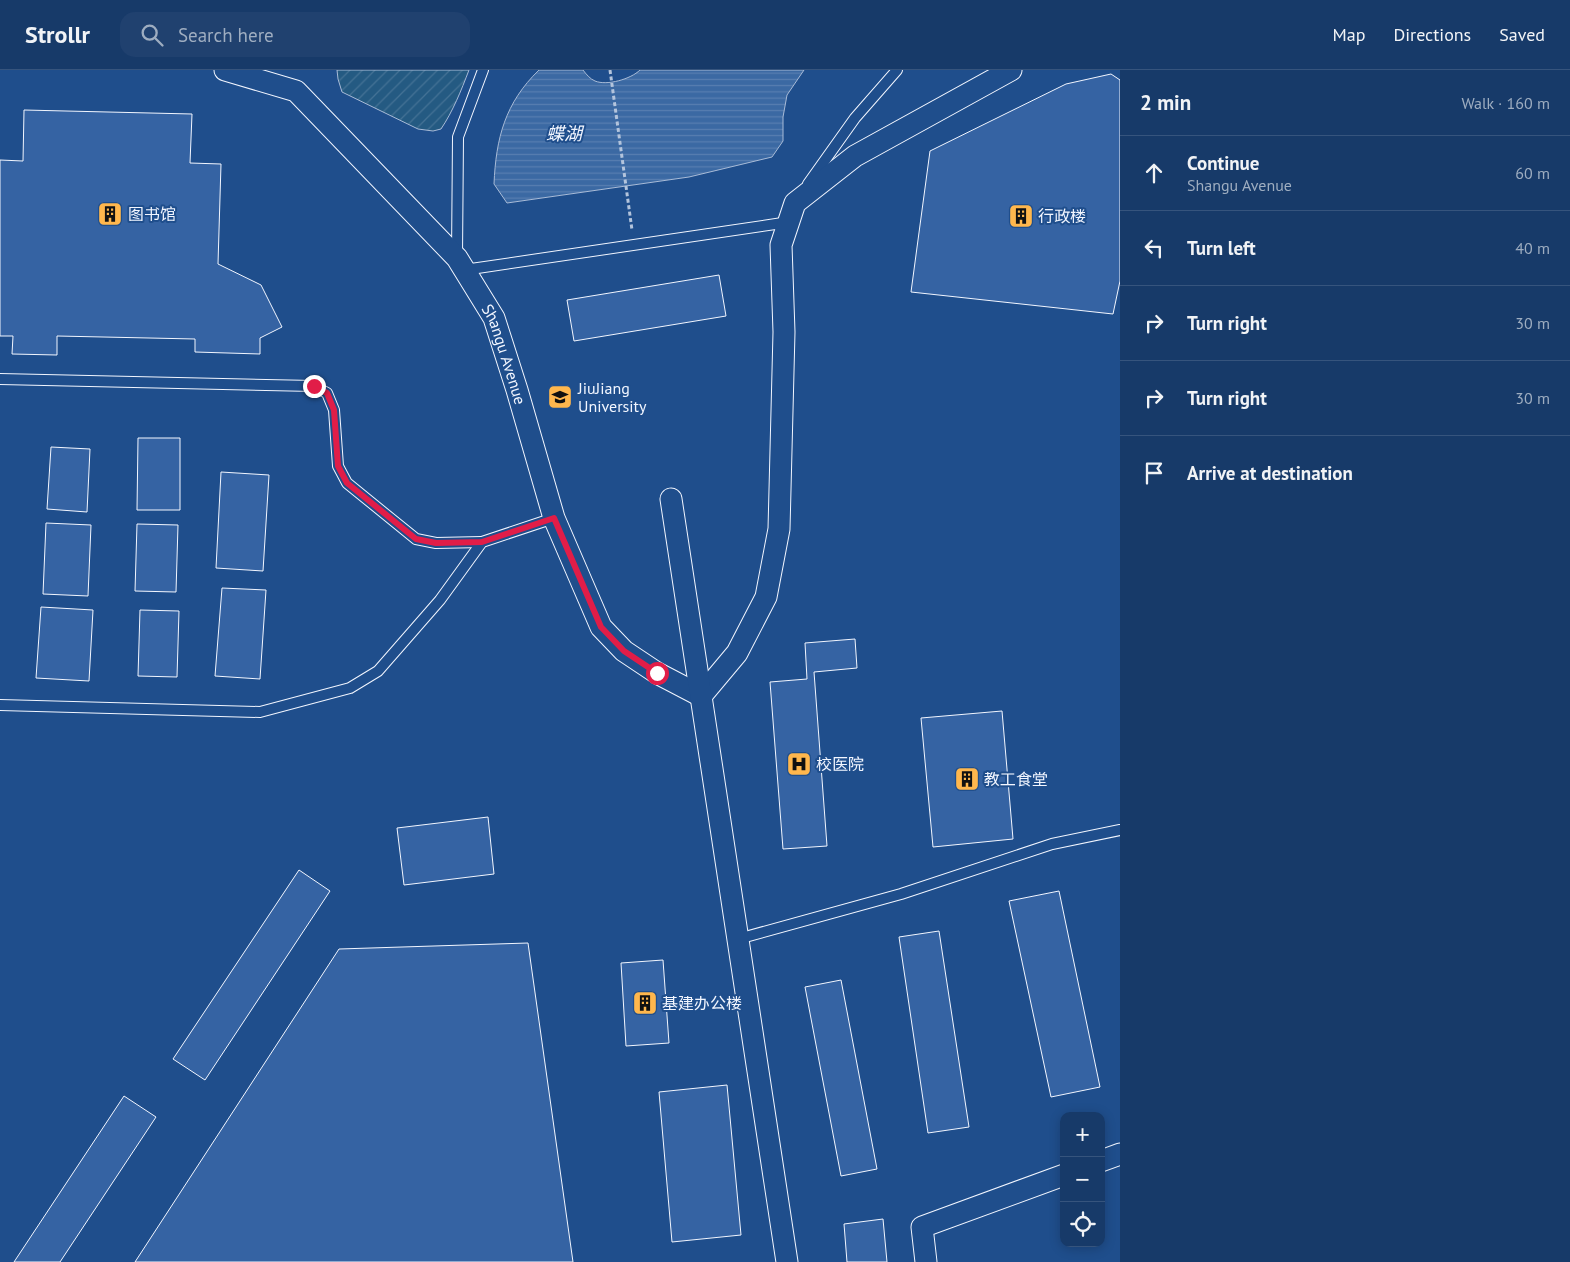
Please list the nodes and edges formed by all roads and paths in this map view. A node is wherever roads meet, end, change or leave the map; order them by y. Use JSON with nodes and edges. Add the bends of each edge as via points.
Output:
{"nodes":[{"id":1,"x":225,"y":70,"type":"edge"},
{"id":2,"x":484,"y":70,"type":"edge"},
{"id":3,"x":610,"y":70,"type":"edge"},
{"id":4,"x":897,"y":70,"type":"edge"},
{"id":5,"x":1011,"y":70,"type":"edge"},
{"id":6,"x":792,"y":212,"type":"junction"},
{"id":7,"x":633,"y":245,"type":"junction"},
{"id":8,"x":461,"y":264,"type":"junction"},
{"id":9,"x":0,"y":379,"type":"edge"},
{"id":10,"x":671,"y":499,"type":"dead end"},
{"id":11,"x":554,"y":518,"type":"junction"},
{"id":12,"x":482,"y":542,"type":"junction"},
{"id":13,"x":702,"y":696,"type":"junction"},
{"id":14,"x":0,"y":705,"type":"edge"},
{"id":15,"x":1120,"y":830,"type":"edge"},
{"id":16,"x":738,"y":939,"type":"junction"},
{"id":17,"x":1120,"y":1154,"type":"edge"},
{"id":18,"x":1105,"y":1160,"type":"edge"},
{"id":19,"x":1060,"y":1176,"type":"edge"},
{"id":20,"x":787,"y":1262,"type":"edge"},
{"id":21,"x":926,"y":1262,"type":"edge"}],
"edges":[{"from":1,"to":8,"type":"street","name":"Shangu Avenue","via":[[296,91]]},
{"from":2,"to":8,"type":"lane","via":[[458,137]]},
{"from":3,"to":7,"type":"path"},
{"from":4,"to":6,"type":"lane","via":[[855,118]]},
{"from":5,"to":6,"type":"street","via":[[855,156]]},
{"from":6,"to":7,"type":"lane"},
{"from":6,"to":13,"type":"street","via":[[781,245],[784,332],[779,529],[766,597],[738,653]]},
{"from":7,"to":8,"type":"lane"},
{"from":8,"to":11,"type":"street","name":"Shangu Avenue","via":[[494,318]]},
{"from":9,"to":12,"type":"lane","via":[[314,386],[327,393],[334,410],[338,466],[347,483],[416,539],[436,543]]},
{"from":10,"to":13,"type":"street"},
{"from":11,"to":12,"type":"lane"},
{"from":11,"to":13,"type":"street","name":"Shangu Avenue","via":[[601,627],[624,651],[657,673]]},
{"from":12,"to":14,"type":"lane","via":[[440,600],[378,671],[350,688],[260,712]]},
{"from":13,"to":16,"type":"street"},
{"from":15,"to":16,"type":"lane","via":[[1052,844],[901,894]]},
{"from":16,"to":20,"type":"street"},
{"from":17,"to":18,"type":"street"},
{"from":19,"to":21,"type":"street","via":[[922,1227]]}]}
